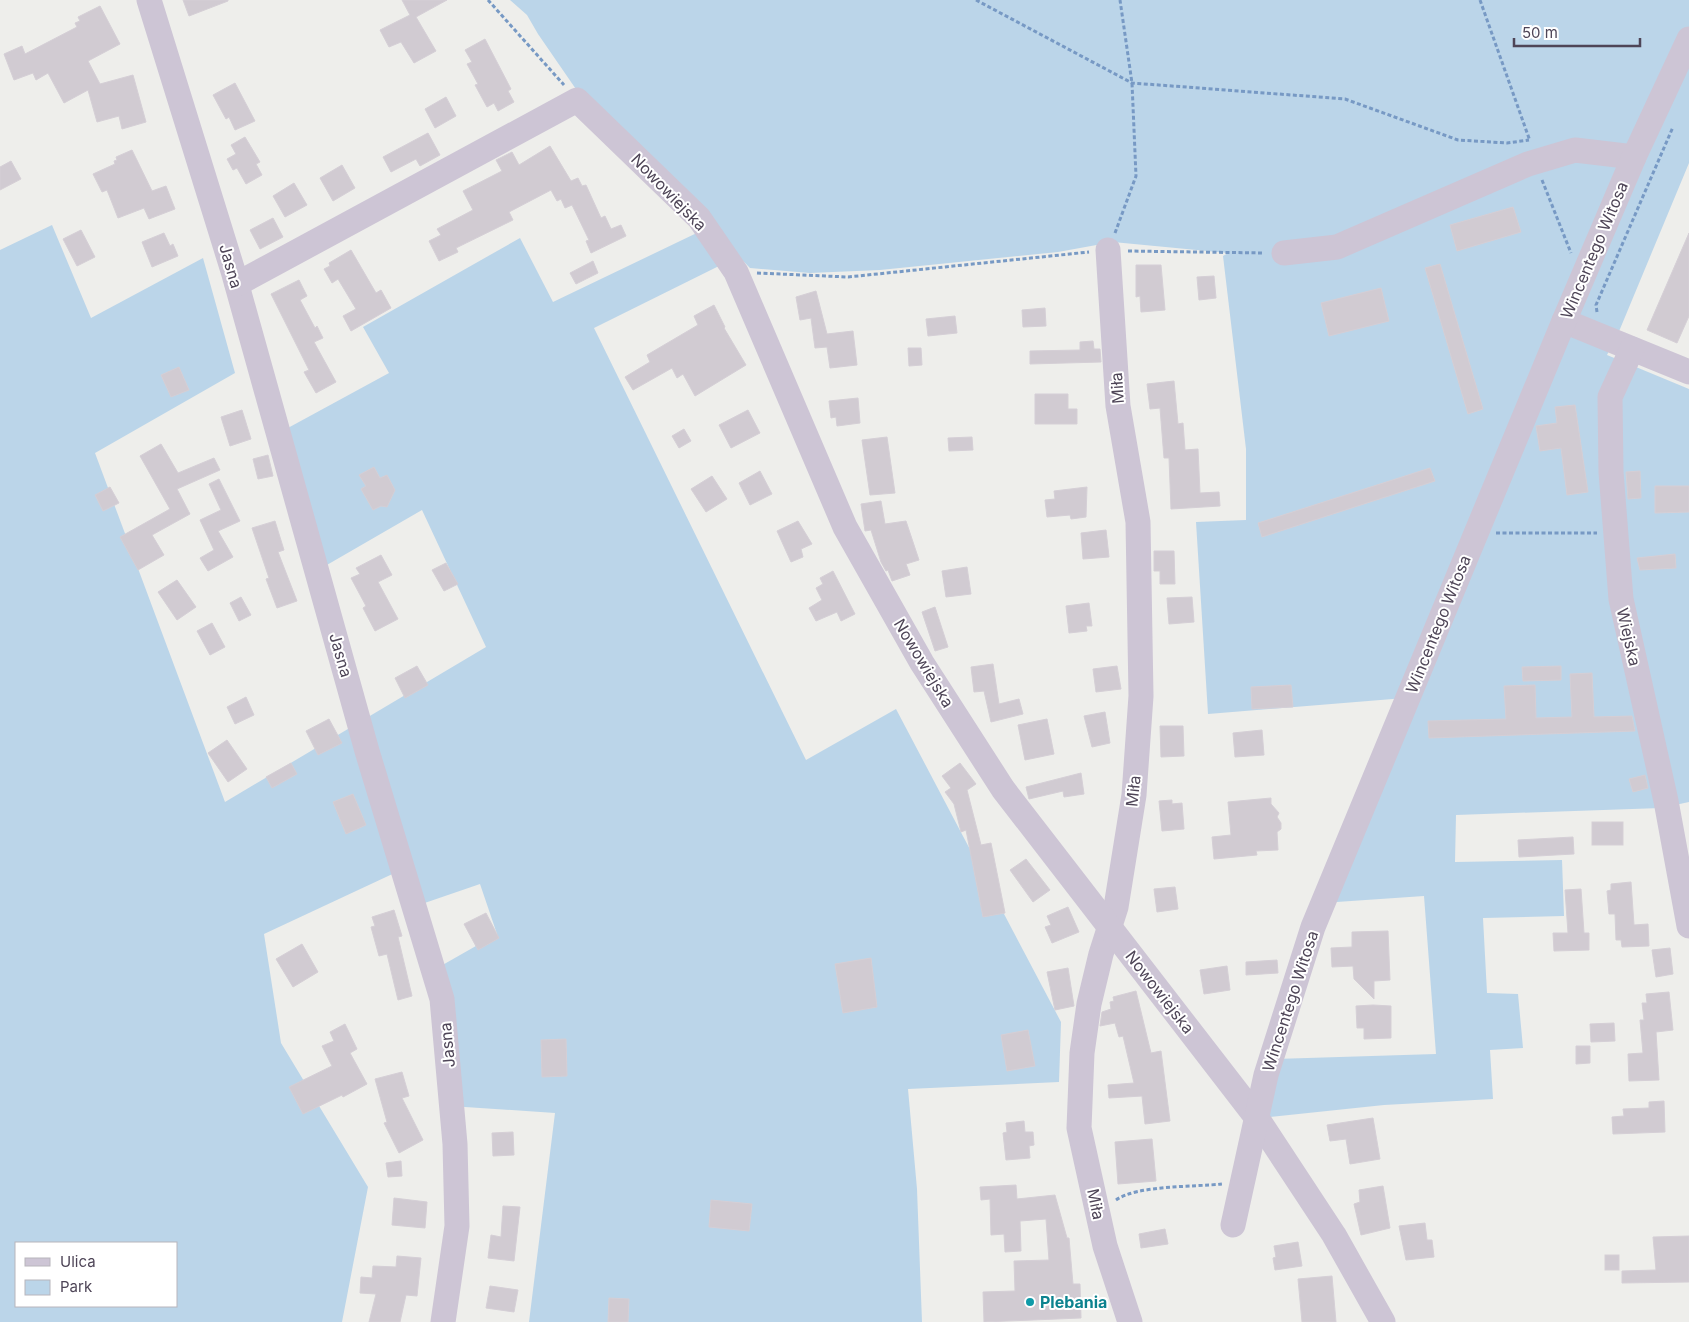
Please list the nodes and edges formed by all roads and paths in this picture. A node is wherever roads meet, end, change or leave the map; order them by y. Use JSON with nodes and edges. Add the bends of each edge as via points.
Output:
{"nodes":[{"id":1,"x":149,"y":0,"type":"edge"},
{"id":2,"x":488,"y":0,"type":"edge"},
{"id":3,"x":976,"y":0,"type":"edge"},
{"id":4,"x":1120,"y":0,"type":"edge"},
{"id":5,"x":1480,"y":0,"type":"edge"},
{"id":6,"x":1689,"y":39,"type":"edge"},
{"id":7,"x":1132,"y":83,"type":"junction"},
{"id":8,"x":577,"y":100,"type":"junction"},
{"id":9,"x":1674,"y":124,"type":"dead end"},
{"id":10,"x":1532,"y":151,"type":"junction"},
{"id":11,"x":1634,"y":157,"type":"junction"},
{"id":12,"x":1108,"y":250,"type":"junction"},
{"id":13,"x":1284,"y":254,"type":"joint"},
{"id":14,"x":1572,"y":254,"type":"dead end"},
{"id":15,"x":736,"y":272,"type":"junction"},
{"id":16,"x":237,"y":284,"type":"junction"},
{"id":17,"x":1596,"y":305,"type":"dead end"},
{"id":18,"x":1564,"y":321,"type":"junction"},
{"id":19,"x":1632,"y":349,"type":"junction"},
{"id":20,"x":1689,"y":372,"type":"edge"},
{"id":21,"x":1109,"y":926,"type":"junction"},
{"id":22,"x":1689,"y":926,"type":"edge"},
{"id":23,"x":1256,"y":1118,"type":"junction"},
{"id":24,"x":1243,"y":1178,"type":"junction"},
{"id":25,"x":1098,"y":1214,"type":"junction"},
{"id":26,"x":1233,"y":1225,"type":"dead end"},
{"id":27,"x":443,"y":1322,"type":"edge"},
{"id":28,"x":1130,"y":1322,"type":"edge"},
{"id":29,"x":1383,"y":1322,"type":"edge"}],
"edges":[{"from":1,"to":16,"type":"street","name":"Jasna"},
{"from":2,"to":8,"type":"path"},
{"from":3,"to":7,"type":"path"},
{"from":4,"to":7,"type":"path"},
{"from":5,"to":10,"type":"path"},
{"from":6,"to":11,"type":"street","name":"Wincentego Witosa"},
{"from":7,"to":10,"type":"path","via":[[1345,99],[1458,140],[1507,143]]},
{"from":7,"to":12,"type":"path","via":[[1136,176]]},
{"from":8,"to":15,"type":"street","name":"Nowowiejska","via":[[699,218]]},
{"from":8,"to":16,"type":"street"},
{"from":9,"to":17,"type":"path"},
{"from":10,"to":11,"type":"street","via":[[1575,150]]},
{"from":10,"to":13,"type":"street","via":[[1337,247]]},
{"from":10,"to":14,"type":"path"},
{"from":11,"to":18,"type":"street","name":"Wincentego Witosa"},
{"from":12,"to":13,"type":"path"},
{"from":12,"to":15,"type":"path","via":[[848,277]]},
{"from":12,"to":21,"type":"street","name":"Miła","via":[[1118,406],[1138,522],[1141,696],[1134,795],[1116,908]]},
{"from":15,"to":21,"type":"street","name":"Nowowiejska","via":[[845,527],[918,655],[1003,789]]},
{"from":16,"to":27,"type":"street","name":"Jasna","via":[[367,750],[442,999],[455,1144],[457,1226]]},
{"from":18,"to":19,"type":"street"},
{"from":18,"to":23,"type":"street","name":"Wincentego Witosa","via":[[1313,928],[1276,1038]]},
{"from":19,"to":20,"type":"street"},
{"from":19,"to":22,"type":"street","name":"Wiejska","via":[[1610,397],[1611,472],[1620,599],[1666,801]]},
{"from":21,"to":23,"type":"street","name":"Nowowiejska"},
{"from":21,"to":25,"type":"street","name":"Miła","via":[[1082,1053],[1079,1128]]},
{"from":23,"to":24,"type":"street","name":"Wincentego Witosa"},
{"from":23,"to":29,"type":"street","name":"Nowowiejska","via":[[1334,1235]]},
{"from":24,"to":25,"type":"path","via":[[1224,1184],[1125,1194]]},
{"from":24,"to":26,"type":"street","name":"Wincentego Witosa"},
{"from":25,"to":28,"type":"street","name":"Miła"}]}
